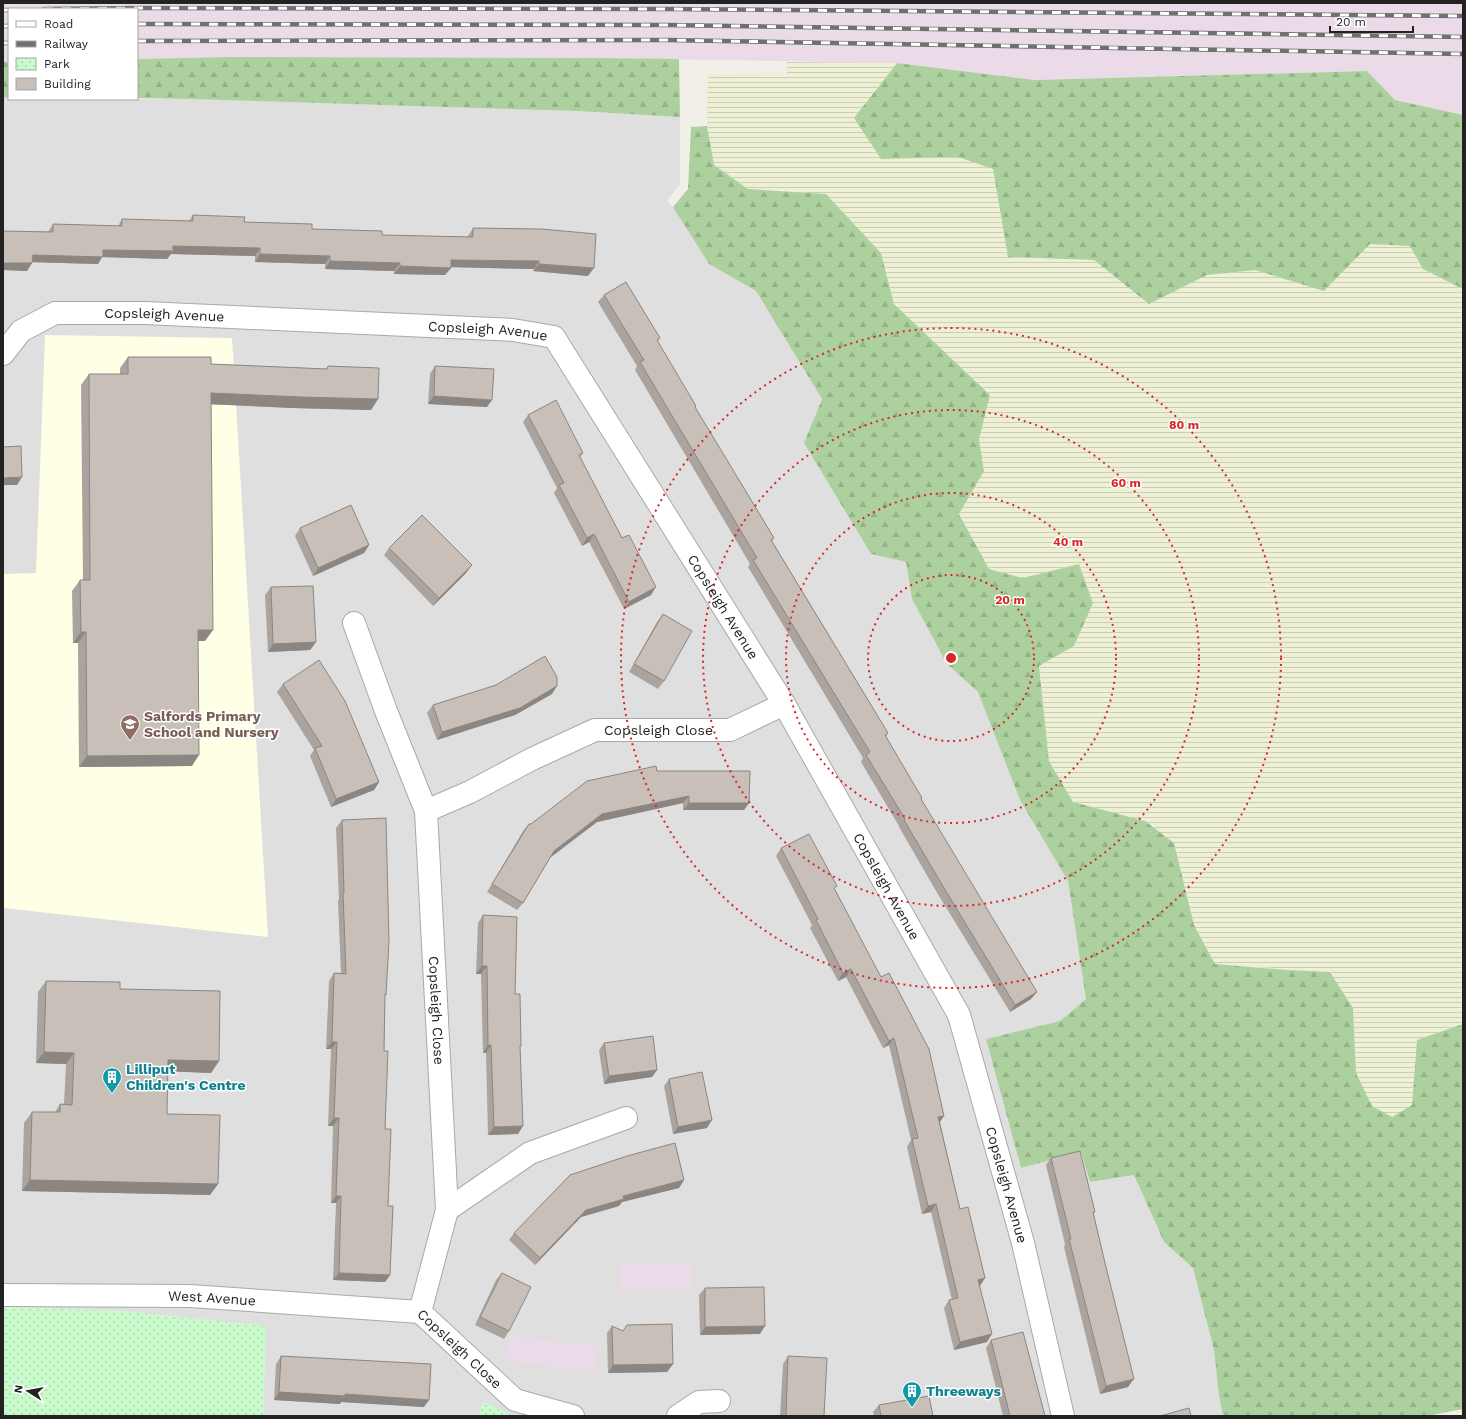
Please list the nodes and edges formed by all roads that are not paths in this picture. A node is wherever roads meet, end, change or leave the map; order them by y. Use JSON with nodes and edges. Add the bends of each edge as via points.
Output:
{"nodes":[{"id":1,"x":3,"y":354,"type":"edge"},
{"id":2,"x":354,"y":623,"type":"dead end"},
{"id":3,"x":784,"y":704,"type":"junction"},
{"id":4,"x":426,"y":811,"type":"junction"},
{"id":5,"x":626,"y":1118,"type":"dead end"},
{"id":6,"x":447,"y":1210,"type":"junction"},
{"id":7,"x":3,"y":1295,"type":"edge"},
{"id":8,"x":420,"y":1312,"type":"junction"},
{"id":9,"x":719,"y":1401,"type":"dead end"},
{"id":10,"x":573,"y":1416,"type":"edge"},
{"id":11,"x":678,"y":1416,"type":"edge"},
{"id":12,"x":1063,"y":1416,"type":"edge"}],
"edges":[{"from":1,"to":3,"type":"street","name":"Copsleigh Avenue","via":[[21,330],[55,312],[145,313],[506,330],[554,337]]},
{"from":2,"to":4,"type":"street","name":"Copsleigh Close"},
{"from":3,"to":4,"type":"street","name":"Copsleigh Close","via":[[730,730],[595,730]]},
{"from":3,"to":12,"type":"street","name":"Copsleigh Avenue","via":[[959,1015],[1023,1243]]},
{"from":4,"to":6,"type":"street","name":"Copsleigh Close"},
{"from":5,"to":6,"type":"street","via":[[530,1153]]},
{"from":6,"to":8,"type":"street","name":"Copsleigh Close"},
{"from":7,"to":8,"type":"street","name":"West Avenue","via":[[190,1296]]},
{"from":8,"to":10,"type":"street","name":"Copsleigh Close","via":[[515,1400]]},
{"from":9,"to":11,"type":"street","via":[[699,1402]]}]}
